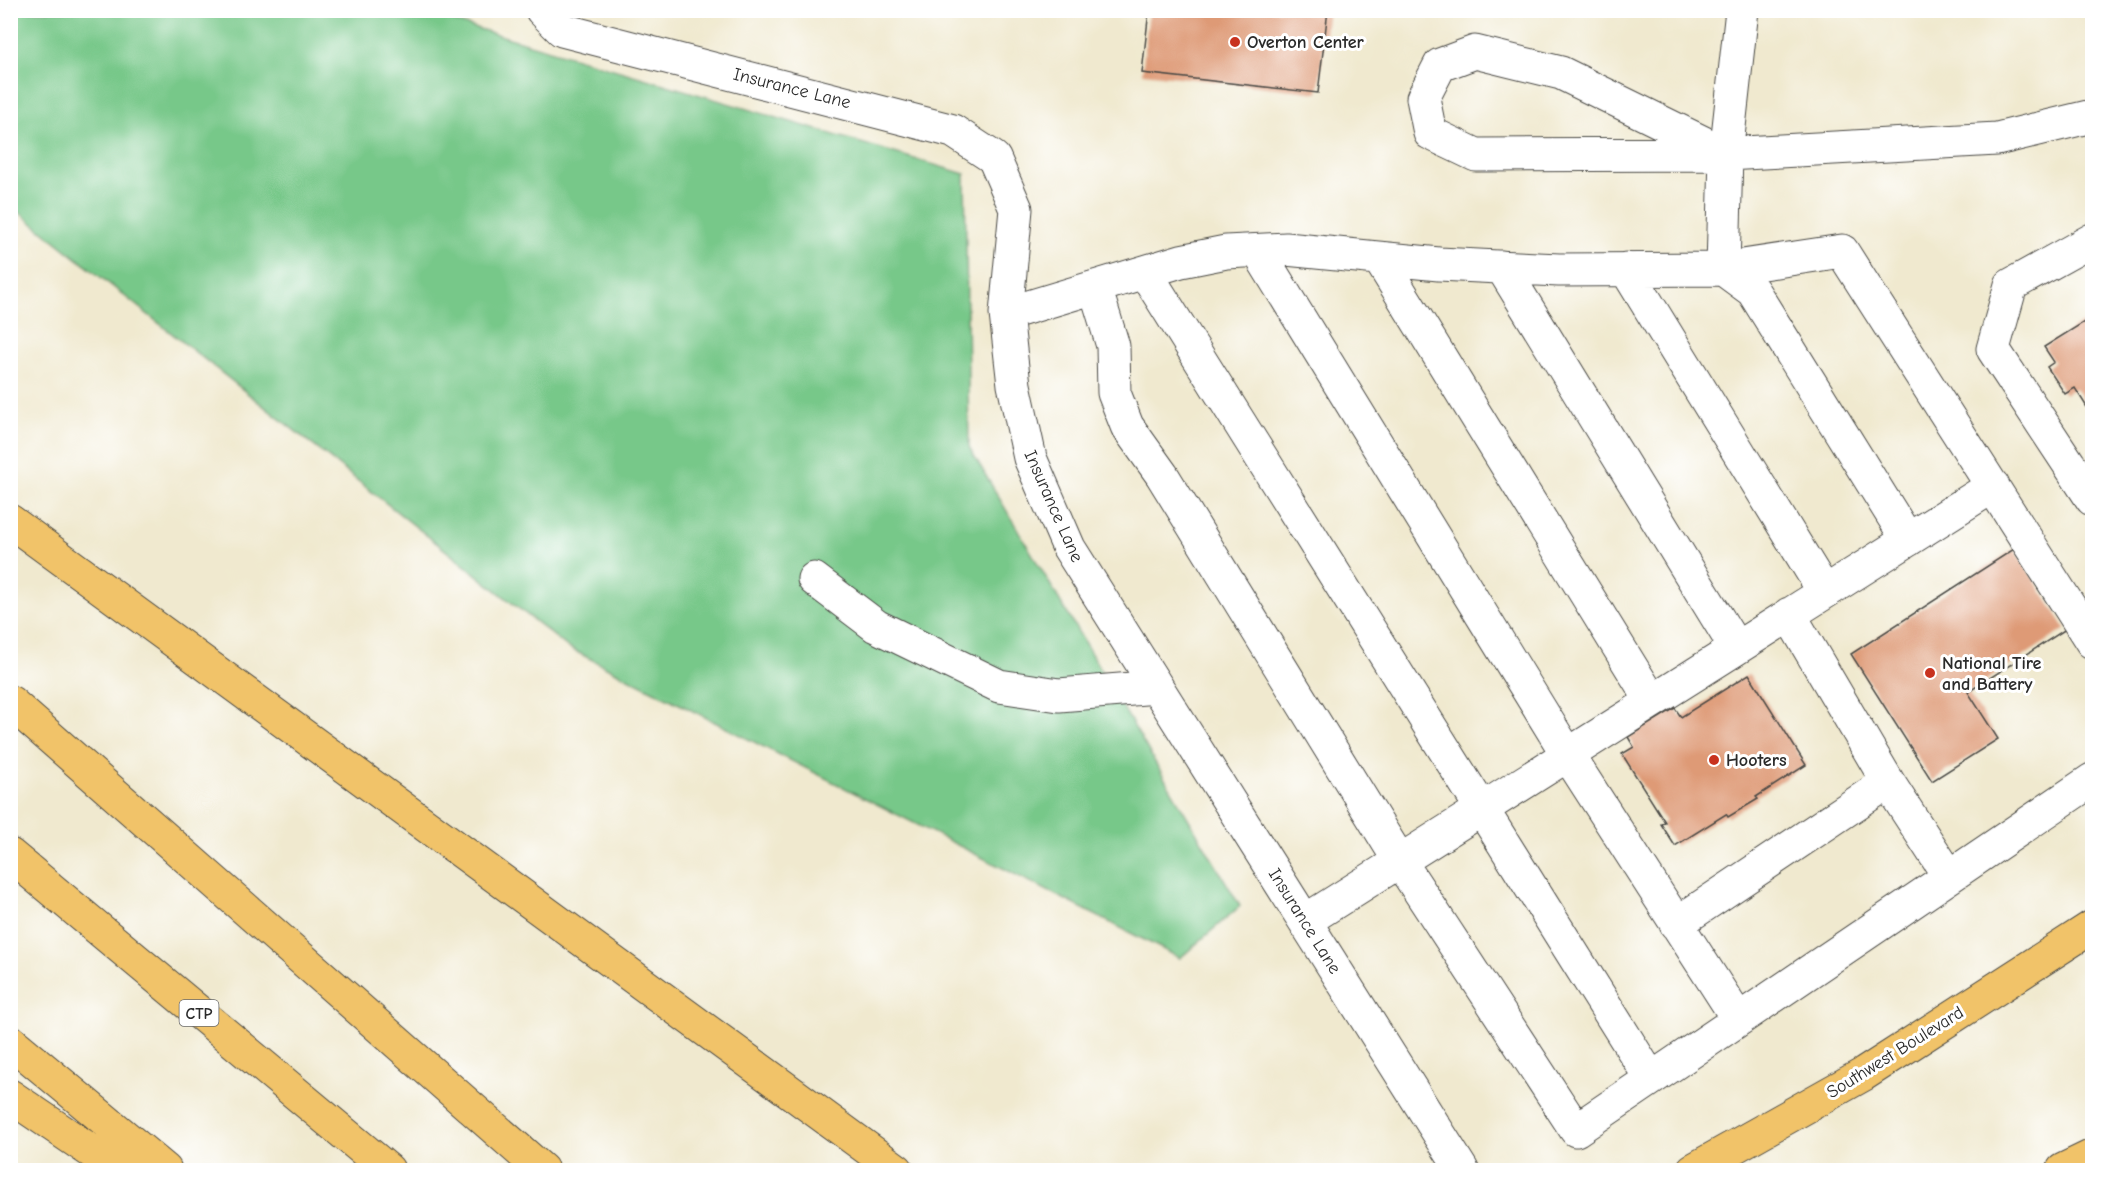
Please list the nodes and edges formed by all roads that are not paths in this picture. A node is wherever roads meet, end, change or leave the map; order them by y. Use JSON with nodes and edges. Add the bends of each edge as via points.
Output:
{"nodes":[{"id":1,"x":542,"y":10,"type":"edge"},
{"id":2,"x":1742,"y":10,"type":"edge"},
{"id":3,"x":2092,"y":116,"type":"edge"},
{"id":4,"x":1726,"y":154,"type":"junction"},
{"id":5,"x":2092,"y":240,"type":"edge"},
{"id":6,"x":1258,"y":251,"type":"junction"},
{"id":7,"x":1379,"y":258,"type":"junction"},
{"id":8,"x":1502,"y":267,"type":"junction"},
{"id":9,"x":1626,"y":269,"type":"junction"},
{"id":10,"x":1145,"y":272,"type":"junction"},
{"id":11,"x":1740,"y":275,"type":"junction"},
{"id":12,"x":1095,"y":287,"type":"junction"},
{"id":13,"x":1006,"y":314,"type":"junction"},
{"id":14,"x":1993,"y":486,"type":"junction"},
{"id":15,"x":2092,"y":499,"type":"edge"},
{"id":16,"x":10,"y":521,"type":"edge"},
{"id":17,"x":1908,"y":540,"type":"junction"},
{"id":18,"x":814,"y":579,"type":"dead end"},
{"id":19,"x":1824,"y":591,"type":"junction"},
{"id":20,"x":1789,"y":614,"type":"junction"},
{"id":21,"x":2092,"y":642,"type":"edge"},
{"id":22,"x":1736,"y":648,"type":"junction"},
{"id":23,"x":1157,"y":687,"type":"junction"},
{"id":24,"x":1652,"y":701,"type":"junction"},
{"id":25,"x":10,"y":702,"type":"edge"},
{"id":26,"x":1568,"y":755,"type":"junction"},
{"id":27,"x":2092,"y":780,"type":"edge"},
{"id":28,"x":1888,"y":782,"type":"junction"},
{"id":29,"x":1482,"y":810,"type":"junction"},
{"id":30,"x":10,"y":855,"type":"edge"},
{"id":31,"x":1401,"y":863,"type":"junction"},
{"id":32,"x":1949,"y":876,"type":"junction"},
{"id":33,"x":1305,"y":921,"type":"junction"},
{"id":34,"x":1676,"y":924,"type":"junction"},
{"id":35,"x":2092,"y":927,"type":"edge"},
{"id":36,"x":1738,"y":1019,"type":"junction"},
{"id":37,"x":10,"y":1041,"type":"edge"},
{"id":38,"x":1650,"y":1077,"type":"junction"},
{"id":39,"x":10,"y":1096,"type":"edge"},
{"id":40,"x":2092,"y":1156,"type":"edge"},
{"id":41,"x":1457,"y":1167,"type":"edge"},
{"id":42,"x":120,"y":1170,"type":"edge"},
{"id":43,"x":165,"y":1170,"type":"edge"},
{"id":44,"x":388,"y":1170,"type":"edge"},
{"id":45,"x":542,"y":1170,"type":"edge"},
{"id":46,"x":897,"y":1170,"type":"edge"},
{"id":47,"x":1693,"y":1170,"type":"edge"},
{"id":48,"x":2063,"y":1170,"type":"edge"}],
"edges":[{"from":1,"to":13,"type":"street","name":"Insurance Lane","via":[[562,30],[911,118],[953,132],[994,158],[1016,209]]},
{"from":2,"to":4,"type":"street"},
{"from":3,"to":4,"type":"street","via":[[1997,139]]},
{"from":4,"to":4,"type":"street","via":[[1561,73],[1475,52],[1440,65],[1423,98],[1430,134],[1476,154]]},
{"from":4,"to":11,"type":"street"},
{"from":5,"to":15,"type":"street","via":[[2011,285],[1993,349]]},
{"from":6,"to":7,"type":"street","via":[[1286,249]]},
{"from":6,"to":10,"type":"street","via":[[1226,252]]},
{"from":6,"to":26,"type":"street"},
{"from":7,"to":8,"type":"street"},
{"from":7,"to":24,"type":"street"},
{"from":8,"to":9,"type":"street"},
{"from":8,"to":22,"type":"street"},
{"from":9,"to":11,"type":"street"},
{"from":9,"to":19,"type":"street"},
{"from":10,"to":12,"type":"street"},
{"from":10,"to":29,"type":"street"},
{"from":11,"to":14,"type":"street","via":[[1842,251]]},
{"from":11,"to":17,"type":"street"},
{"from":12,"to":13,"type":"street"},
{"from":12,"to":31,"type":"street","via":[[1113,346],[1114,393],[1127,426],[1162,475]]},
{"from":13,"to":23,"type":"street","name":"Insurance Lane","via":[[1014,385],[1030,458],[1069,548]]},
{"from":14,"to":17,"type":"street"},
{"from":14,"to":21,"type":"street"},
{"from":16,"to":46,"type":"main road"},
{"from":17,"to":19,"type":"street"},
{"from":18,"to":23,"type":"street","via":[[876,626],[999,686],[1059,695]]},
{"from":19,"to":20,"type":"street"},
{"from":20,"to":22,"type":"street"},
{"from":20,"to":28,"type":"street"},
{"from":22,"to":24,"type":"street"},
{"from":23,"to":33,"type":"street","name":"Insurance Lane"},
{"from":24,"to":26,"type":"street"},
{"from":25,"to":45,"type":"main road"},
{"from":26,"to":29,"type":"street"},
{"from":26,"to":34,"type":"street"},
{"from":27,"to":32,"type":"street"},
{"from":28,"to":32,"type":"street"},
{"from":28,"to":34,"type":"street"},
{"from":29,"to":31,"type":"street"},
{"from":29,"to":38,"type":"street"},
{"from":30,"to":44,"type":"main road","number":"CTP"},
{"from":31,"to":33,"type":"street"},
{"from":31,"to":38,"type":"street","via":[[1576,1130]]},
{"from":32,"to":36,"type":"street"},
{"from":33,"to":41,"type":"street","name":"Insurance Lane"},
{"from":34,"to":36,"type":"street"},
{"from":35,"to":47,"type":"main road","name":"Southwest Boulevard","via":[[1864,1074]]},
{"from":36,"to":38,"type":"street"},
{"from":37,"to":43,"type":"main road"},
{"from":39,"to":42,"type":"main road"},
{"from":40,"to":48,"type":"main road"}]}
